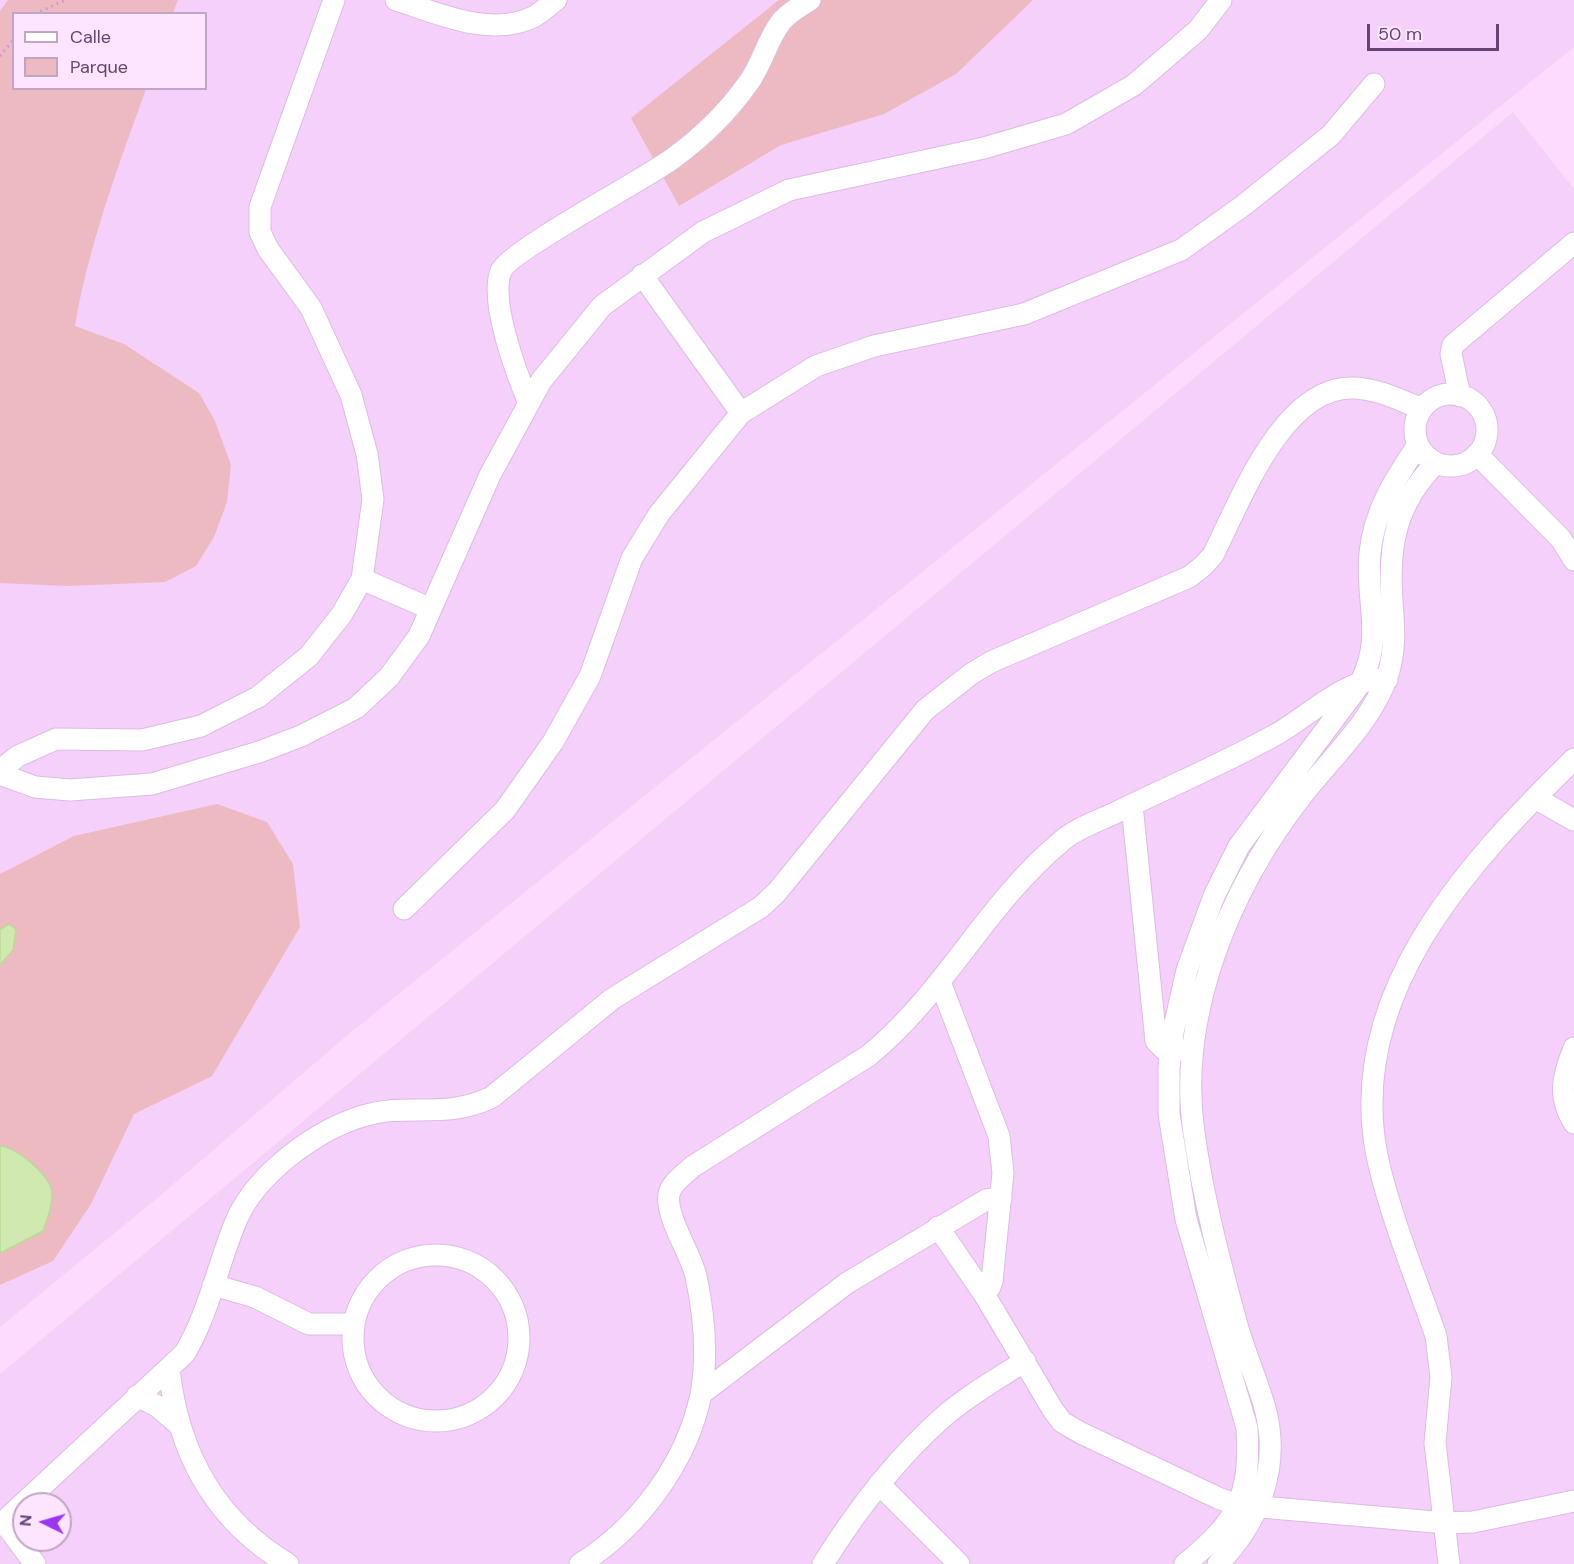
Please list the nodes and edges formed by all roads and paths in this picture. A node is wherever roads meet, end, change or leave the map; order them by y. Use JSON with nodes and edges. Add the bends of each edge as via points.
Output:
{"nodes":[{"id":1,"x":65,"y":0,"type":"edge"},
{"id":2,"x":334,"y":0,"type":"edge"},
{"id":3,"x":396,"y":0,"type":"edge"},
{"id":4,"x":556,"y":0,"type":"edge"},
{"id":5,"x":810,"y":0,"type":"edge"},
{"id":6,"x":1221,"y":0,"type":"edge"},
{"id":7,"x":39,"y":12,"type":"edge"},
{"id":8,"x":12,"y":41,"type":"edge"},
{"id":9,"x":0,"y":56,"type":"edge"},
{"id":10,"x":1374,"y":84,"type":"dead end"},
{"id":11,"x":1574,"y":243,"type":"edge"},
{"id":12,"x":642,"y":275,"type":"junction"},
{"id":13,"x":1460,"y":396,"type":"junction"},
{"id":14,"x":529,"y":403,"type":"junction"},
{"id":15,"x":1422,"y":409,"type":"junction"},
{"id":16,"x":741,"y":413,"type":"junction"},
{"id":17,"x":1418,"y":445,"type":"junction"},
{"id":18,"x":1477,"y":454,"type":"junction"},
{"id":19,"x":1436,"y":463,"type":"junction"},
{"id":20,"x":1574,"y":561,"type":"edge"},
{"id":21,"x":362,"y":579,"type":"junction"},
{"id":22,"x":431,"y":609,"type":"junction"},
{"id":23,"x":1386,"y":680,"type":"junction"},
{"id":24,"x":1360,"y":684,"type":"junction"},
{"id":25,"x":1574,"y":759,"type":"edge"},
{"id":26,"x":0,"y":772,"type":"edge"},
{"id":27,"x":1535,"y":798,"type":"junction"},
{"id":28,"x":1132,"y":804,"type":"junction"},
{"id":29,"x":1574,"y":820,"type":"edge"},
{"id":30,"x":404,"y":909,"type":"dead end"},
{"id":31,"x":940,"y":982,"type":"junction"},
{"id":32,"x":1574,"y":1048,"type":"edge"},
{"id":33,"x":1193,"y":1050,"type":"junction"},
{"id":34,"x":1170,"y":1051,"type":"junction"},
{"id":35,"x":1574,"y":1123,"type":"edge"},
{"id":36,"x":1001,"y":1198,"type":"junction"},
{"id":37,"x":938,"y":1227,"type":"junction"},
{"id":38,"x":213,"y":1285,"type":"junction"},
{"id":39,"x":984,"y":1294,"type":"junction"},
{"id":40,"x":354,"y":1324,"type":"junction"},
{"id":41,"x":1025,"y":1361,"type":"junction"},
{"id":42,"x":169,"y":1369,"type":"junction"},
{"id":43,"x":701,"y":1394,"type":"junction"},
{"id":44,"x":137,"y":1396,"type":"junction"},
{"id":45,"x":178,"y":1424,"type":"junction"},
{"id":46,"x":879,"y":1484,"type":"junction"},
{"id":47,"x":1574,"y":1501,"type":"edge"},
{"id":48,"x":1238,"y":1505,"type":"junction"},
{"id":49,"x":1260,"y":1505,"type":"junction"},
{"id":50,"x":2,"y":1523,"type":"edge"},
{"id":51,"x":1446,"y":1523,"type":"junction"},
{"id":52,"x":35,"y":1564,"type":"edge"},
{"id":53,"x":288,"y":1564,"type":"edge"},
{"id":54,"x":580,"y":1564,"type":"edge"},
{"id":55,"x":823,"y":1564,"type":"edge"},
{"id":56,"x":959,"y":1564,"type":"edge"},
{"id":57,"x":1185,"y":1564,"type":"edge"},
{"id":58,"x":1218,"y":1564,"type":"edge"},
{"id":59,"x":1449,"y":1564,"type":"edge"}],
"edges":[{"from":1,"to":7,"type":"path"},
{"from":2,"to":21,"type":"street","via":[[260,207],[261,232],[268,249],[311,308],[351,395],[367,454],[373,499]]},
{"from":3,"to":4,"type":"street","via":[[464,21],[492,25],[534,17]]},
{"from":5,"to":14,"type":"street","via":[[782,20],[750,81],[727,111],[700,136],[650,173],[520,253],[501,271],[504,328],[514,368]]},
{"from":6,"to":12,"type":"street","via":[[1198,30],[1134,85],[1066,124],[984,148],[789,190],[703,232]]},
{"from":8,"to":9,"type":"path"},
{"from":10,"to":16,"type":"street","via":[[1331,135],[1245,205],[1180,250],[1024,314],[874,346],[816,366]]},
{"from":11,"to":13,"type":"street","via":[[1453,345],[1451,354]]},
{"from":12,"to":14,"type":"street","via":[[602,306],[541,381]]},
{"from":12,"to":16,"type":"street"},
{"from":13,"to":15,"type":"street","via":[[1439,396]]},
{"from":13,"to":18,"type":"street","via":[[1471,401],[1485,420],[1485,438]]},
{"from":14,"to":22,"type":"street","via":[[490,475]]},
{"from":15,"to":17,"type":"street","via":[[1415,426]]},
{"from":15,"to":38,"type":"street","via":[[1380,393],[1353,388],[1330,390],[1308,401],[1287,422],[1261,461],[1213,555],[1203,567],[1189,577],[971,674],[925,710],[761,907],[612,999],[492,1097],[472,1107],[366,1115],[312,1139],[260,1185],[237,1218]]},
{"from":16,"to":30,"type":"street","via":[[659,514],[632,558],[590,676],[552,742],[505,810]]},
{"from":17,"to":19,"type":"street"},
{"from":17,"to":24,"type":"street","via":[[1392,483],[1375,529],[1370,554],[1374,637],[1370,662]]},
{"from":18,"to":19,"type":"street","via":[[1458,465]]},
{"from":18,"to":20,"type":"street","via":[[1561,538]]},
{"from":19,"to":23,"type":"street","via":[[1408,495],[1396,534],[1390,564],[1395,636]]},
{"from":21,"to":22,"type":"street"},
{"from":21,"to":26,"type":"street","via":[[342,614],[309,656],[258,697],[201,726],[142,740],[56,739],[18,756]]},
{"from":22,"to":26,"type":"street","via":[[419,636],[388,677],[356,708],[301,736],[216,767],[152,784],[70,790],[35,787]]},
{"from":23,"to":24,"type":"street","via":[[1371,679]]},
{"from":23,"to":33,"type":"street","via":[[1369,712],[1298,801],[1240,895],[1208,979]]},
{"from":24,"to":28,"type":"street","via":[[1334,696],[1277,734]]},
{"from":24,"to":34,"type":"street","via":[[1239,846],[1187,970]]},
{"from":25,"to":27,"type":"street"},
{"from":27,"to":29,"type":"street"},
{"from":27,"to":51,"type":"street","via":[[1487,851],[1415,947],[1395,989],[1379,1040],[1372,1088],[1380,1168],[1436,1336],[1441,1377],[1435,1443]]},
{"from":28,"to":31,"type":"street","via":[[1065,838],[1046,855],[1022,879]]},
{"from":28,"to":34,"type":"street","via":[[1156,1041]]},
{"from":31,"to":36,"type":"street","via":[[999,1136],[1003,1157]]},
{"from":31,"to":43,"type":"street","via":[[891,1038],[868,1056],[692,1167],[669,1194],[671,1210],[696,1274],[702,1309],[705,1348]]},
{"from":32,"to":35,"type":"street","via":[[1562,1077],[1562,1093]]},
{"from":33,"to":34,"type":"street"},
{"from":33,"to":49,"type":"street","via":[[1192,1117],[1212,1228],[1237,1325],[1266,1413],[1270,1455]]},
{"from":34,"to":48,"type":"street","via":[[1169,1114],[1186,1219],[1246,1428],[1247,1484]]},
{"from":36,"to":37,"type":"street","via":[[986,1200]]},
{"from":36,"to":39,"type":"street","via":[[992,1281]]},
{"from":37,"to":39,"type":"street"},
{"from":37,"to":43,"type":"street","via":[[848,1283]]},
{"from":38,"to":40,"type":"street","via":[[255,1297],[309,1324]]},
{"from":38,"to":42,"type":"street","via":[[197,1333]]},
{"from":39,"to":41,"type":"street"},
{"from":40,"to":40,"type":"street","via":[[354,1350],[366,1383],[376,1397],[397,1412],[422,1421],[448,1421],[494,1398],[510,1377],[518,1352],[518,1323],[508,1296],[489,1274],[464,1259],[436,1254],[407,1260],[382,1274],[364,1297]]},
{"from":41,"to":46,"type":"street","via":[[943,1417]]},
{"from":41,"to":48,"type":"street","via":[[1062,1422]]},
{"from":42,"to":44,"type":"street"},
{"from":42,"to":45,"type":"street"},
{"from":43,"to":54,"type":"street","via":[[684,1446],[654,1496],[629,1526]]},
{"from":44,"to":45,"type":"street","via":[[158,1406]]},
{"from":44,"to":50,"type":"street"},
{"from":45,"to":53,"type":"street","via":[[194,1466],[220,1504],[242,1529]]},
{"from":46,"to":55,"type":"street"},
{"from":46,"to":56,"type":"street"},
{"from":47,"to":51,"type":"street","via":[[1473,1522]]},
{"from":48,"to":49,"type":"street"},
{"from":48,"to":57,"type":"street","via":[[1215,1537]]},
{"from":49,"to":51,"type":"street"},
{"from":49,"to":58,"type":"street","via":[[1238,1543]]},
{"from":50,"to":52,"type":"street"},
{"from":51,"to":59,"type":"street"}]}
